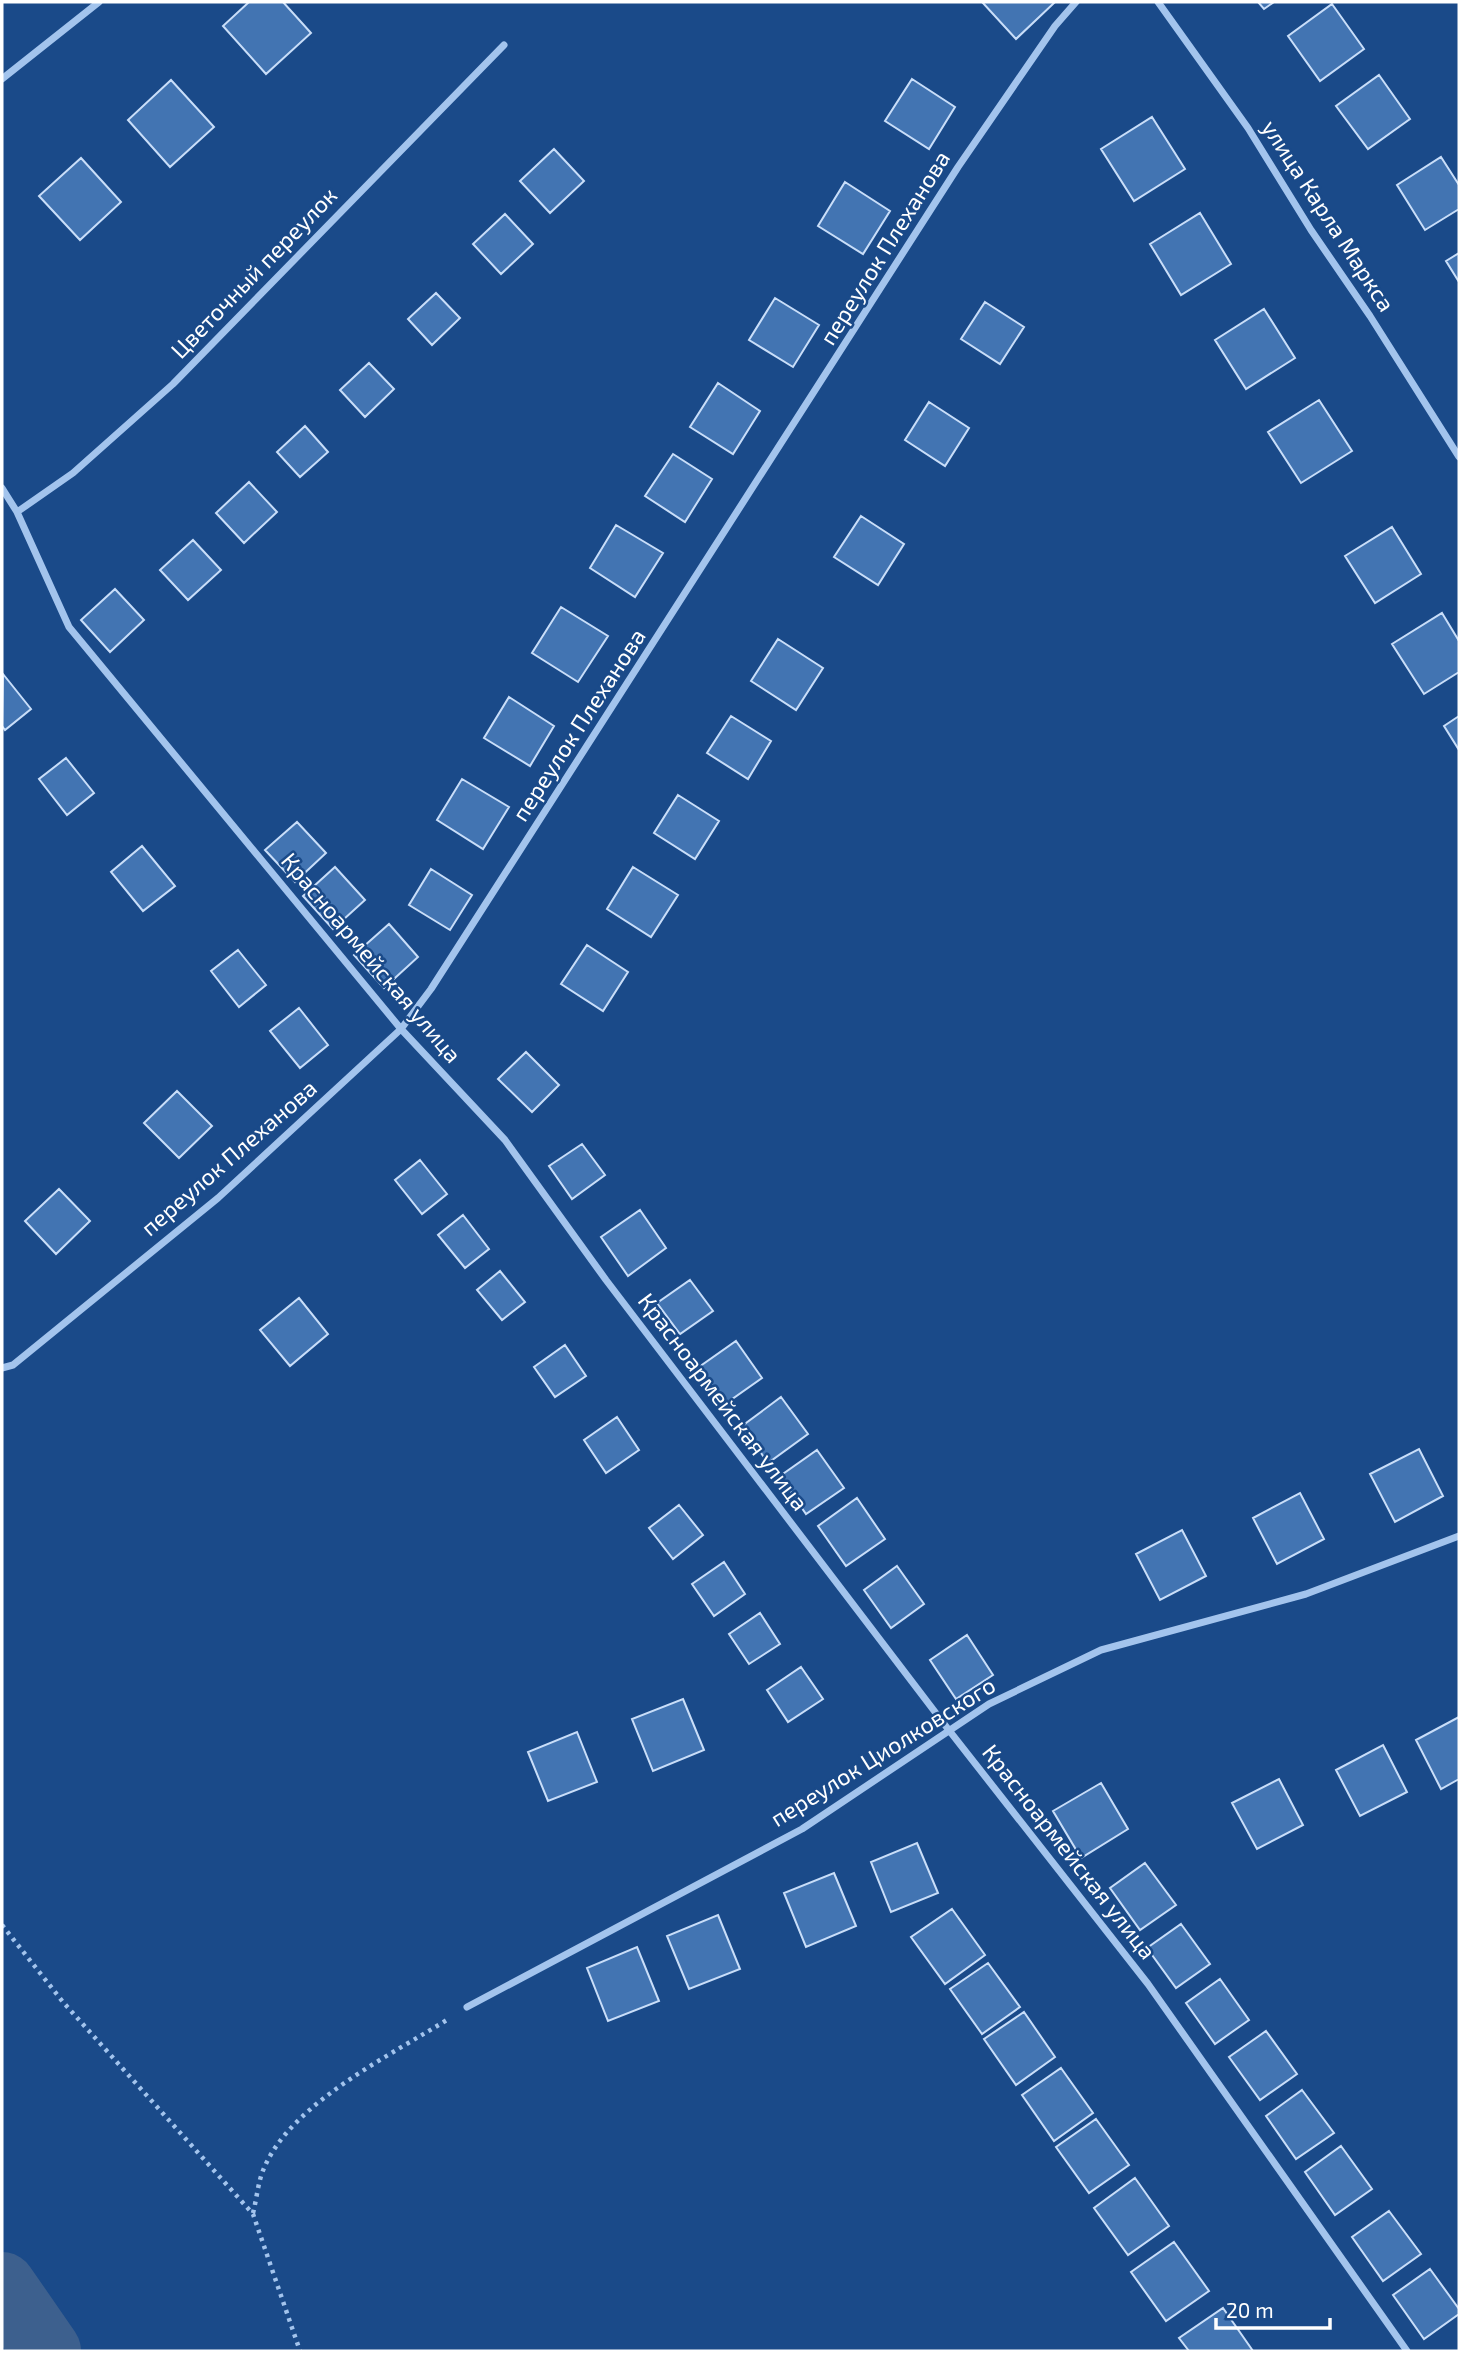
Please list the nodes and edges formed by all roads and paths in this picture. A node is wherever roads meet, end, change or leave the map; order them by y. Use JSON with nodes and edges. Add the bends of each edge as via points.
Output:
{"nodes":[{"id":1,"x":99,"y":2,"type":"edge"},
{"id":2,"x":1076,"y":2,"type":"edge"},
{"id":3,"x":1158,"y":2,"type":"edge"},
{"id":4,"x":504,"y":45,"type":"dead end"},
{"id":5,"x":2,"y":79,"type":"edge"},
{"id":6,"x":1459,"y":457,"type":"edge"},
{"id":7,"x":2,"y":488,"type":"edge"},
{"id":8,"x":17,"y":512,"type":"junction"},
{"id":9,"x":401,"y":1029,"type":"junction"},
{"id":10,"x":2,"y":1368,"type":"edge"},
{"id":11,"x":1459,"y":1536,"type":"edge"},
{"id":12,"x":948,"y":1729,"type":"junction"},
{"id":13,"x":2,"y":1925,"type":"edge"},
{"id":14,"x":467,"y":2007,"type":"joint"},
{"id":15,"x":253,"y":2214,"type":"junction"},
{"id":16,"x":300,"y":2351,"type":"edge"},
{"id":17,"x":1407,"y":2351,"type":"edge"}],
"edges":[{"from":1,"to":5,"type":"street"},
{"from":2,"to":9,"type":"street","name":"переулок Плеханова","via":[[958,167],[439,977]]},
{"from":3,"to":6,"type":"street","name":"улица Карла Маркса","via":[[1248,128]]},
{"from":4,"to":8,"type":"street","name":"Цветочный переулок","via":[[173,384],[73,474]]},
{"from":7,"to":8,"type":"street","name":"Красноармейская улица"},
{"from":8,"to":9,"type":"street","name":"Красноармейская улица","via":[[69,627]]},
{"from":9,"to":10,"type":"street","name":"переулок Плеханова","via":[[218,1198],[13,1366]]},
{"from":9,"to":12,"type":"street","name":"Красноармейская улица","via":[[505,1140]]},
{"from":11,"to":12,"type":"street","name":"переулок Циолковского","via":[[1306,1594],[1101,1650]]},
{"from":12,"to":14,"type":"street","name":"переулок Циолковского","via":[[802,1829]]},
{"from":12,"to":17,"type":"street","name":"Красноармейская улица","via":[[1148,1984]]},
{"from":13,"to":15,"type":"path","via":[[62,2002]]},
{"from":14,"to":15,"type":"path","via":[[342,2087],[292,2126],[265,2166]]},
{"from":15,"to":16,"type":"path"}]}
